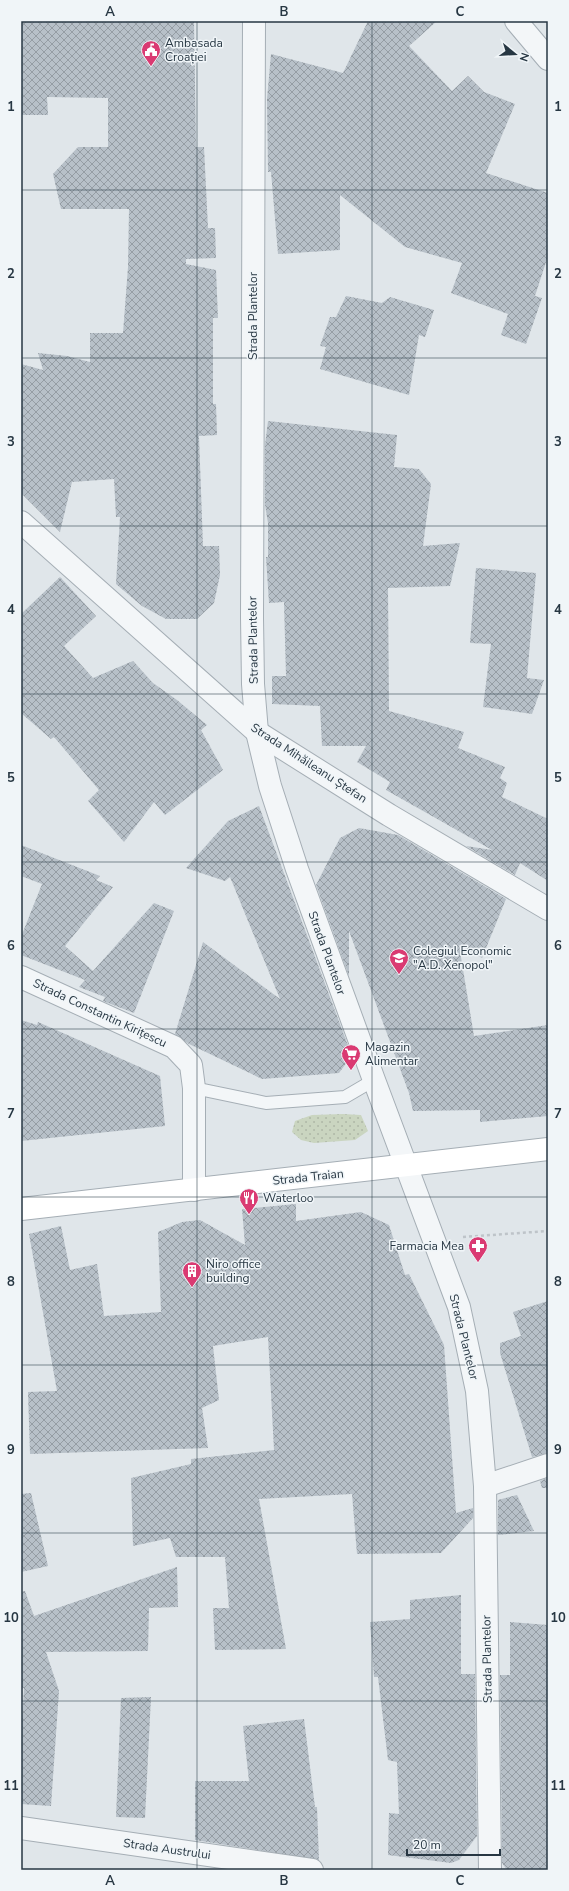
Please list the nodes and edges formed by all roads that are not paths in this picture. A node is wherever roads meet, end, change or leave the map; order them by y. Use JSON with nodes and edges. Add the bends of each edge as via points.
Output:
{"nodes":[{"id":1,"x":254,"y":21,"type":"edge"},
{"id":2,"x":516,"y":21,"type":"edge"},
{"id":3,"x":548,"y":59,"type":"edge"},
{"id":4,"x":21,"y":522,"type":"edge"},
{"id":5,"x":257,"y":732,"type":"junction"},
{"id":6,"x":548,"y":909,"type":"edge"},
{"id":7,"x":21,"y":977,"type":"edge"},
{"id":8,"x":374,"y":1080,"type":"junction"},
{"id":9,"x":194,"y":1088,"type":"junction"},
{"id":10,"x":548,"y":1148,"type":"edge"},
{"id":11,"x":406,"y":1166,"type":"junction"},
{"id":12,"x":194,"y":1190,"type":"junction"},
{"id":13,"x":21,"y":1209,"type":"edge"},
{"id":14,"x":548,"y":1465,"type":"edge"},
{"id":15,"x":484,"y":1486,"type":"junction"},
{"id":16,"x":21,"y":1828,"type":"edge"},
{"id":17,"x":312,"y":1870,"type":"edge"},
{"id":18,"x":490,"y":1870,"type":"edge"}],
"edges":[{"from":1,"to":5,"type":"street","name":"Strada Plantelor","via":[[252,618]]},
{"from":2,"to":3,"type":"street"},
{"from":4,"to":5,"type":"street","name":"Strada Mihăileanu Ștefan"},
{"from":5,"to":6,"type":"street","name":"Strada Mihăileanu Ștefan","via":[[369,803]]},
{"from":5,"to":8,"type":"street","name":"Strada Plantelor","via":[[292,872]]},
{"from":7,"to":9,"type":"street","name":"Strada Constantin Kirițescu","via":[[174,1047],[190,1065]]},
{"from":8,"to":9,"type":"lane","via":[[345,1097],[266,1103]]},
{"from":8,"to":11,"type":"street","name":"Strada Plantelor"},
{"from":9,"to":12,"type":"street","name":"Strada Constantin Kirițescu"},
{"from":10,"to":11,"type":"street","name":"Strada Traian"},
{"from":11,"to":12,"type":"street","name":"Strada Traian"},
{"from":11,"to":15,"type":"street","name":"Strada Plantelor","via":[[459,1307],[477,1391]]},
{"from":12,"to":13,"type":"street","name":"Strada Traian"},
{"from":14,"to":15,"type":"street"},
{"from":15,"to":18,"type":"street","name":"Strada Plantelor"},
{"from":16,"to":17,"type":"street","name":"Strada Austrului"}]}
